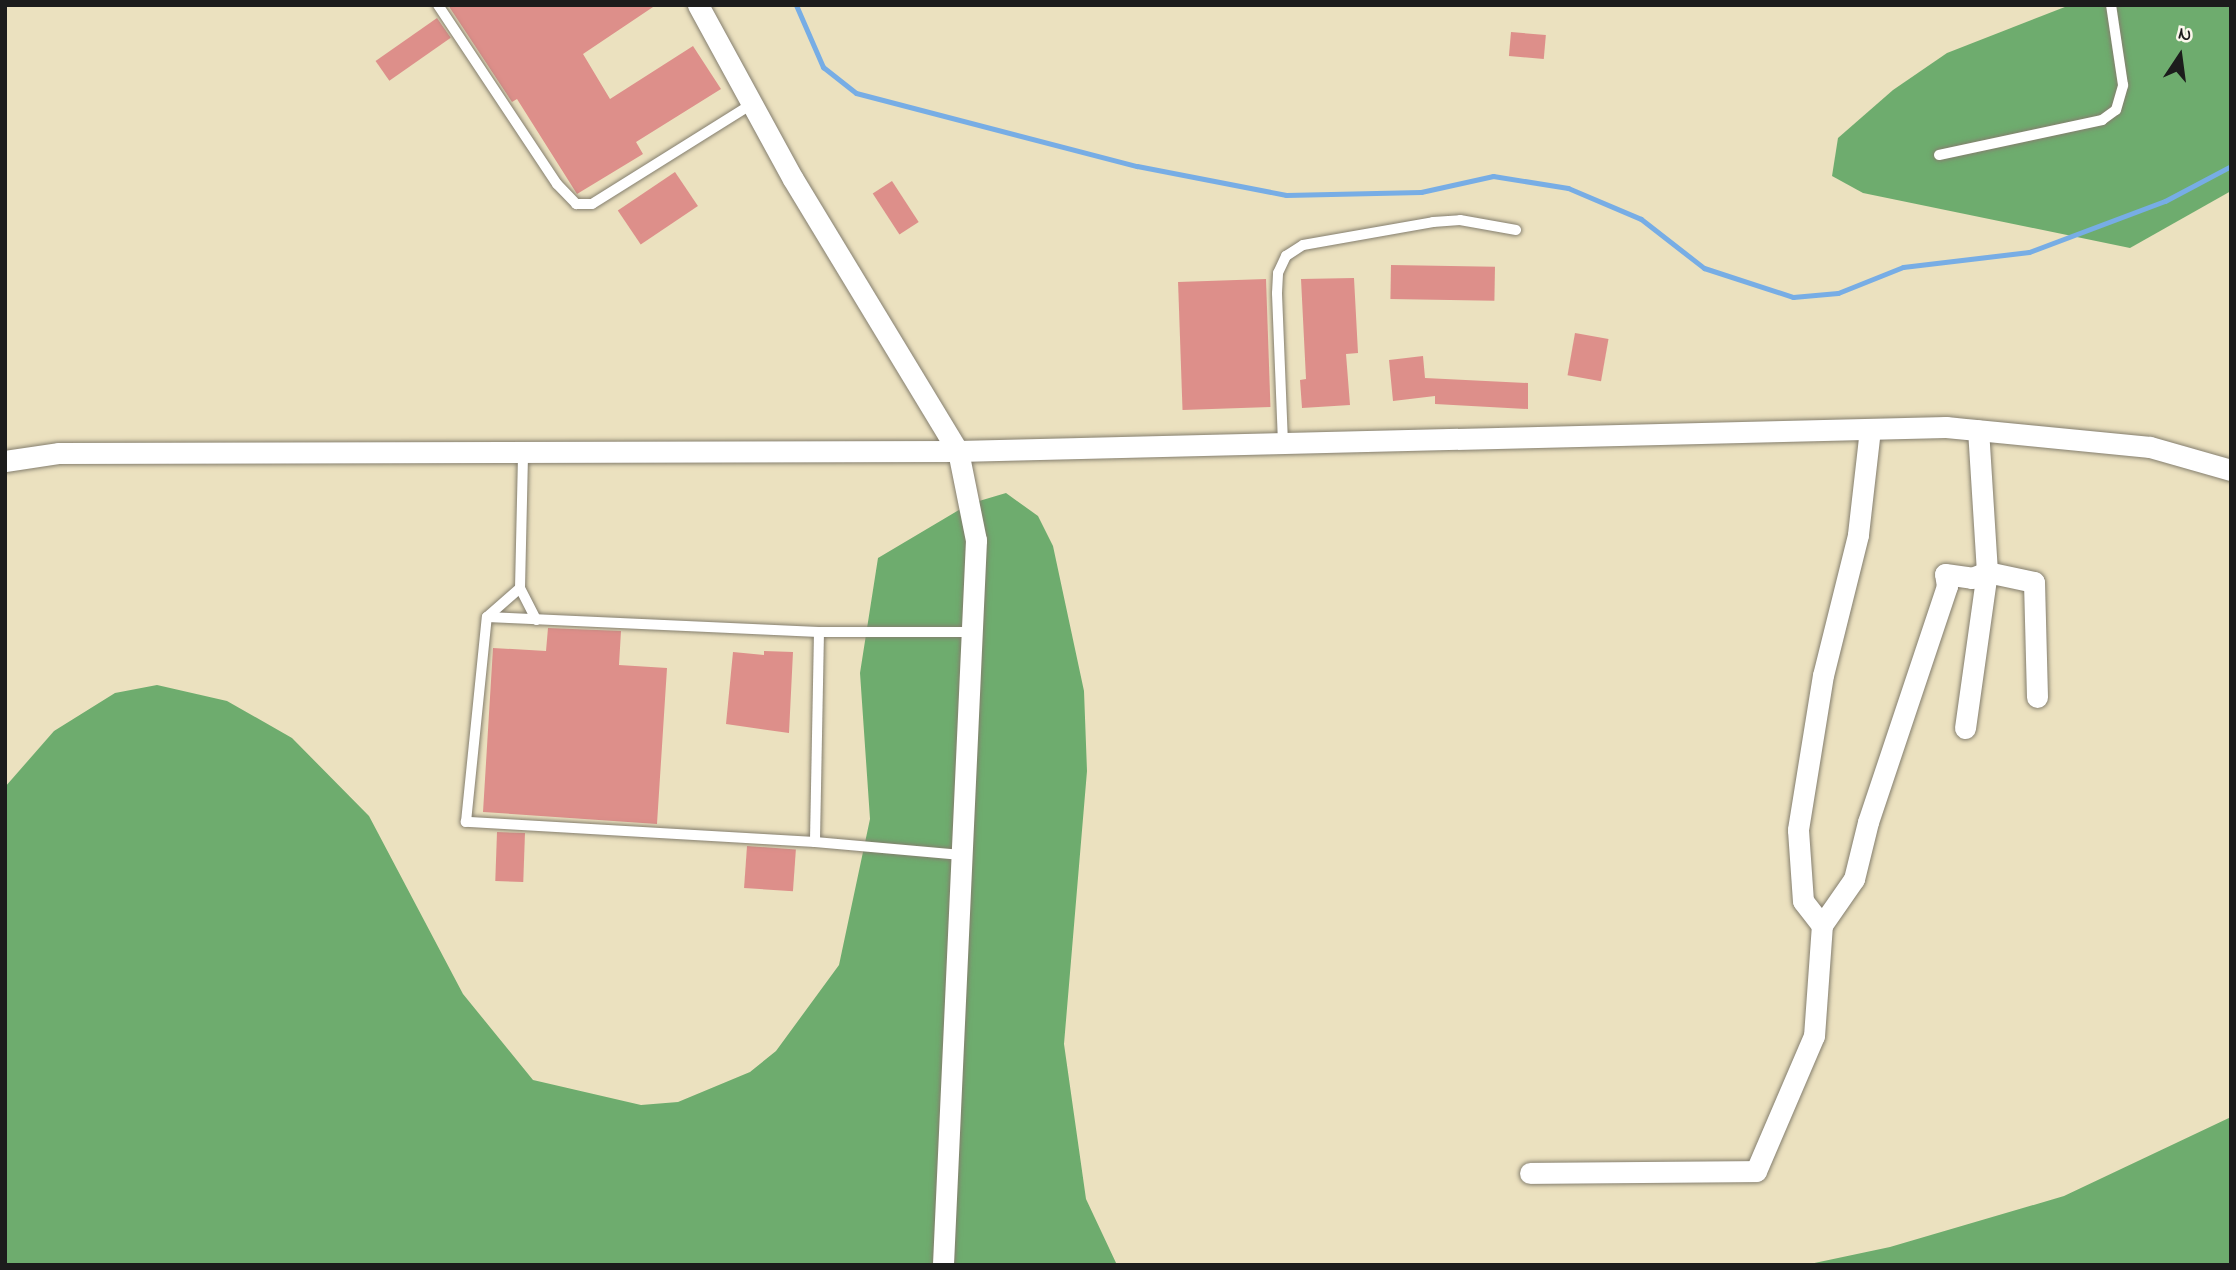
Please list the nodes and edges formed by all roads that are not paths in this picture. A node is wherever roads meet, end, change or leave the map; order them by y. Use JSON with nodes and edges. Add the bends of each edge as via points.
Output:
{"nodes":[{"id":1,"x":438,"y":5,"type":"edge"},
{"id":2,"x":698,"y":5,"type":"edge"},
{"id":3,"x":2111,"y":5,"type":"edge"},
{"id":4,"x":752,"y":104,"type":"junction"},
{"id":5,"x":1939,"y":155,"type":"dead end"},
{"id":6,"x":1516,"y":230,"type":"dead end"},
{"id":7,"x":1870,"y":429,"type":"junction"},
{"id":8,"x":1978,"y":430,"type":"junction"},
{"id":9,"x":1283,"y":443,"type":"junction"},
{"id":10,"x":958,"y":451,"type":"junction"},
{"id":11,"x":523,"y":453,"type":"junction"},
{"id":12,"x":5,"y":461,"type":"edge"},
{"id":13,"x":2231,"y":470,"type":"edge"},
{"id":14,"x":1987,"y":572,"type":"junction"},
{"id":15,"x":520,"y":588,"type":"junction"},
{"id":16,"x":487,"y":617,"type":"junction"},
{"id":17,"x":536,"y":620,"type":"junction"},
{"id":18,"x":819,"y":632,"type":"junction"},
{"id":19,"x":972,"y":632,"type":"junction"},
{"id":20,"x":2037,"y":697,"type":"dead end"},
{"id":21,"x":1965,"y":729,"type":"dead end"},
{"id":22,"x":815,"y":842,"type":"junction"},
{"id":23,"x":961,"y":855,"type":"junction"},
{"id":24,"x":1822,"y":925,"type":"junction"},
{"id":25,"x":1530,"y":1173,"type":"dead end"},
{"id":26,"x":943,"y":1265,"type":"edge"}],
"edges":[{"from":1,"to":4,"type":"lane","via":[[557,184],[576,204],[592,204]]},
{"from":2,"to":4,"type":"street"},
{"from":3,"to":5,"type":"lane","via":[[2123,85],[2116,110],[2102,120]]},
{"from":4,"to":10,"type":"street"},
{"from":6,"to":9,"type":"lane","via":[[1460,220],[1433,222],[1303,246],[1286,256],[1278,273],[1277,293]]},
{"from":7,"to":8,"type":"street"},
{"from":7,"to":9,"type":"street"},
{"from":7,"to":24,"type":"street","via":[[1858,535],[1823,675],[1798,830],[1803,901]]},
{"from":8,"to":13,"type":"street","via":[[2150,447]]},
{"from":8,"to":14,"type":"street"},
{"from":9,"to":10,"type":"street"},
{"from":10,"to":11,"type":"street"},
{"from":10,"to":19,"type":"street","via":[[976,540]]},
{"from":11,"to":12,"type":"street","via":[[58,453]]},
{"from":11,"to":15,"type":"lane"},
{"from":14,"to":20,"type":"street","via":[[2034,582]]},
{"from":14,"to":21,"type":"street"},
{"from":14,"to":24,"type":"street","via":[[1972,578],[1945,574],[1947,586],[1868,822],[1854,879]]},
{"from":15,"to":16,"type":"lane"},
{"from":15,"to":17,"type":"lane"},
{"from":16,"to":17,"type":"lane"},
{"from":16,"to":22,"type":"lane","via":[[466,822]]},
{"from":17,"to":18,"type":"lane"},
{"from":18,"to":19,"type":"lane"},
{"from":18,"to":22,"type":"lane"},
{"from":19,"to":23,"type":"street"},
{"from":22,"to":23,"type":"lane"},
{"from":23,"to":26,"type":"street"},
{"from":24,"to":25,"type":"street","via":[[1814,1036],[1756,1171]]}]}
